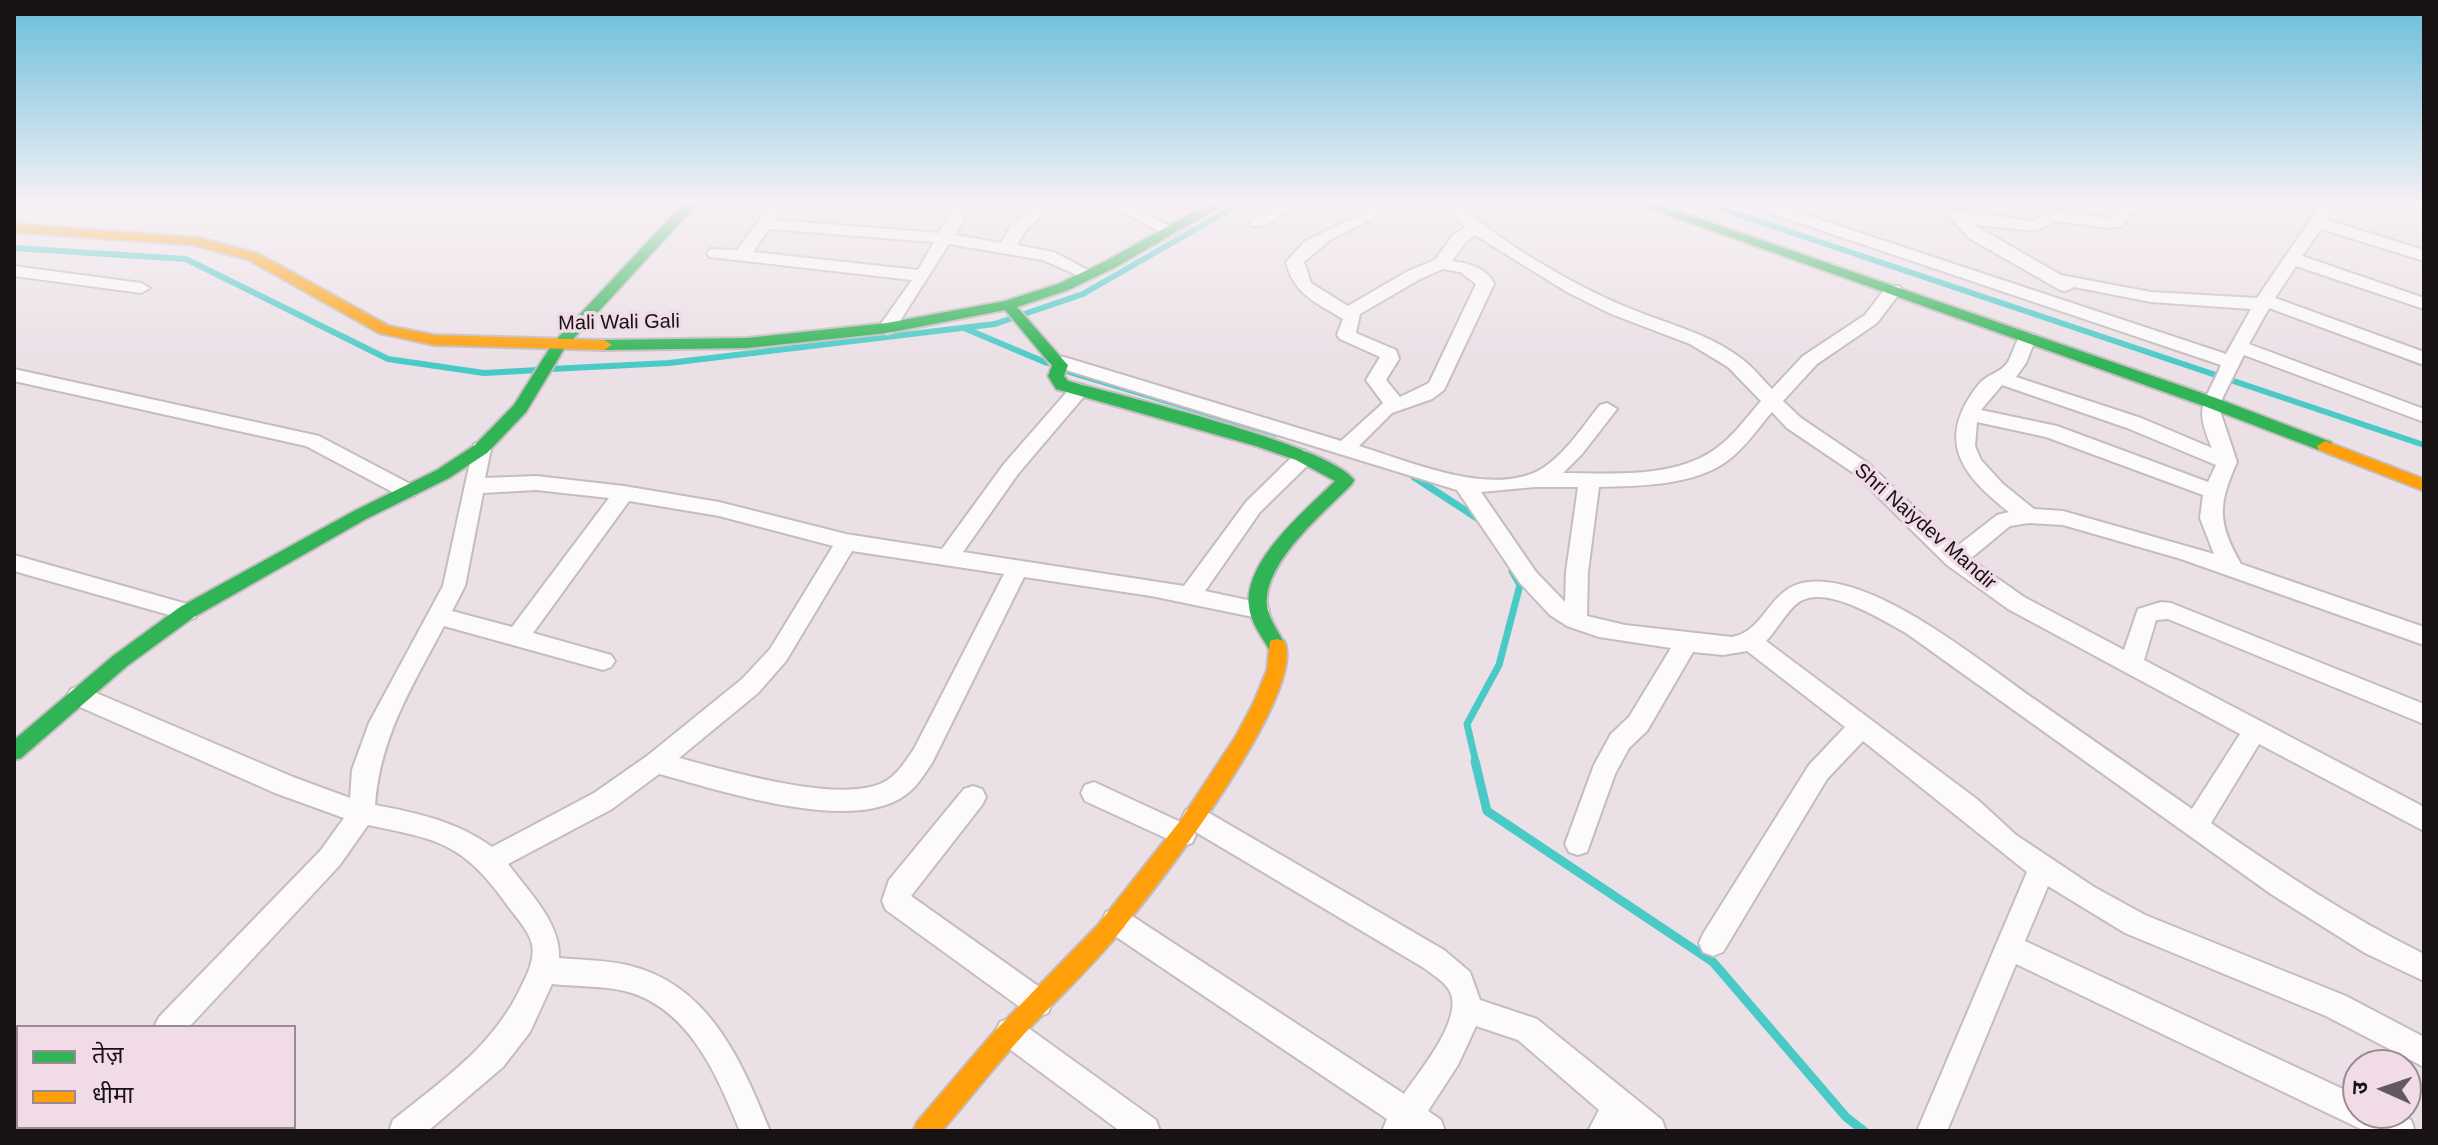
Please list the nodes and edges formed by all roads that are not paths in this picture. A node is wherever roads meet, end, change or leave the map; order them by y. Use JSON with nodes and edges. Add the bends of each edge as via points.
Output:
{"nodes":[{"id":1,"x":252,"y":256,"type":"edge"},
{"id":2,"x":641,"y":256,"type":"edge"},
{"id":3,"x":745,"y":256,"type":"edge"},
{"id":4,"x":934,"y":256,"type":"edge"},
{"id":5,"x":1049,"y":256,"type":"edge"},
{"id":6,"x":1123,"y":256,"type":"edge"},
{"id":7,"x":1297,"y":256,"type":"edge"},
{"id":8,"x":1447,"y":256,"type":"edge"},
{"id":9,"x":1521,"y":256,"type":"edge"},
{"id":10,"x":1796,"y":256,"type":"edge"},
{"id":11,"x":1914,"y":256,"type":"edge"},
{"id":12,"x":2015,"y":256,"type":"edge"},
{"id":13,"x":2295,"y":256,"type":"edge"},
{"id":14,"x":2293,"y":259,"type":"junction"},
{"id":15,"x":1441,"y":264,"type":"junction"},
{"id":16,"x":14,"y":271,"type":"edge"},
{"id":17,"x":1088,"y":275,"type":"junction"},
{"id":18,"x":923,"y":276,"type":"junction"},
{"id":19,"x":2057,"y":279,"type":"junction"},
{"id":20,"x":141,"y":288,"type":"dead end"},
{"id":21,"x":1893,"y":290,"type":"junction"},
{"id":22,"x":2265,"y":303,"type":"junction"},
{"id":23,"x":2424,"y":304,"type":"edge"},
{"id":24,"x":2067,"y":308,"type":"junction"},
{"id":25,"x":1011,"y":310,"type":"junction"},
{"id":26,"x":1350,"y":313,"type":"junction"},
{"id":27,"x":887,"y":328,"type":"junction"},
{"id":28,"x":2027,"y":338,"type":"junction"},
{"id":29,"x":558,"y":346,"type":"junction"},
{"id":30,"x":2424,"y":359,"type":"edge"},
{"id":31,"x":2229,"y":366,"type":"junction"},
{"id":32,"x":1058,"y":367,"type":"junction"},
{"id":33,"x":14,"y":375,"type":"edge"},
{"id":34,"x":2000,"y":378,"type":"junction"},
{"id":35,"x":1079,"y":390,"type":"junction"},
{"id":36,"x":2210,"y":402,"type":"junction"},
{"id":37,"x":1396,"y":403,"type":"junction"},
{"id":38,"x":1773,"y":404,"type":"junction"},
{"id":39,"x":1607,"y":409,"type":"dead end"},
{"id":40,"x":1969,"y":414,"type":"junction"},
{"id":41,"x":2424,"y":416,"type":"edge"},
{"id":42,"x":1269,"y":435,"type":"junction"},
{"id":43,"x":481,"y":449,"type":"junction"},
{"id":44,"x":1344,"y":449,"type":"junction"},
{"id":45,"x":1304,"y":457,"type":"junction"},
{"id":46,"x":2227,"y":462,"type":"junction"},
{"id":47,"x":1590,"y":478,"type":"junction"},
{"id":48,"x":1539,"y":481,"type":"junction"},
{"id":49,"x":1464,"y":485,"type":"junction"},
{"id":50,"x":2424,"y":485,"type":"edge"},
{"id":51,"x":474,"y":486,"type":"junction"},
{"id":52,"x":407,"y":491,"type":"junction"},
{"id":53,"x":2215,"y":492,"type":"junction"},
{"id":54,"x":624,"y":493,"type":"junction"},
{"id":55,"x":2029,"y":516,"type":"junction"},
{"id":56,"x":846,"y":542,"type":"junction"},
{"id":57,"x":948,"y":557,"type":"junction"},
{"id":58,"x":1955,"y":559,"type":"junction"},
{"id":59,"x":14,"y":563,"type":"edge"},
{"id":60,"x":1018,"y":567,"type":"junction"},
{"id":61,"x":2234,"y":570,"type":"junction"},
{"id":62,"x":1190,"y":595,"type":"junction"},
{"id":63,"x":1258,"y":610,"type":"junction"},
{"id":64,"x":187,"y":612,"type":"junction"},
{"id":65,"x":439,"y":616,"type":"junction"},
{"id":66,"x":1576,"y":620,"type":"junction"},
{"id":67,"x":2424,"y":636,"type":"edge"},
{"id":68,"x":517,"y":637,"type":"junction"},
{"id":69,"x":1750,"y":641,"type":"junction"},
{"id":70,"x":1687,"y":642,"type":"junction"},
{"id":71,"x":603,"y":661,"type":"dead end"},
{"id":72,"x":2131,"y":665,"type":"junction"},
{"id":73,"x":79,"y":696,"type":"junction"},
{"id":74,"x":2424,"y":714,"type":"edge"},
{"id":75,"x":1862,"y":726,"type":"junction"},
{"id":76,"x":2254,"y":732,"type":"junction"},
{"id":77,"x":14,"y":752,"type":"edge"},
{"id":78,"x":656,"y":763,"type":"junction"},
{"id":79,"x":1094,"y":793,"type":"dead end"},
{"id":80,"x":973,"y":797,"type":"dead end"},
{"id":81,"x":362,"y":813,"type":"junction"},
{"id":82,"x":2424,"y":820,"type":"edge"},
{"id":83,"x":2195,"y":826,"type":"junction"},
{"id":84,"x":1189,"y":827,"type":"junction"},
{"id":85,"x":1578,"y":844,"type":"dead end"},
{"id":86,"x":490,"y":861,"type":"junction"},
{"id":87,"x":2042,"y":868,"type":"junction"},
{"id":88,"x":1116,"y":921,"type":"junction"},
{"id":89,"x":1713,"y":943,"type":"dead end"},
{"id":90,"x":2008,"y":947,"type":"junction"},
{"id":91,"x":2424,"y":968,"type":"edge"},
{"id":92,"x":544,"y":970,"type":"junction"},
{"id":93,"x":1038,"y":1003,"type":"junction"},
{"id":94,"x":1467,"y":1009,"type":"junction"},
{"id":95,"x":171,"y":1025,"type":"edge"},
{"id":96,"x":1010,"y":1032,"type":"junction"},
{"id":97,"x":2424,"y":1053,"type":"edge"},
{"id":98,"x":2342,"y":1105,"type":"edge"},
{"id":99,"x":1611,"y":1119,"type":"edge"},
{"id":100,"x":1412,"y":1126,"type":"edge"},
{"id":101,"x":404,"y":1131,"type":"edge"},
{"id":102,"x":755,"y":1131,"type":"edge"},
{"id":103,"x":926,"y":1131,"type":"edge"},
{"id":104,"x":1145,"y":1131,"type":"edge"},
{"id":105,"x":1651,"y":1131,"type":"edge"},
{"id":106,"x":1932,"y":1131,"type":"edge"}],
"edges":[{"from":1,"to":29,"type":"street","name":"Mali Wali Gali","via":[[384,330],[434,340]]},
{"from":2,"to":29,"type":"street"},
{"from":3,"to":18,"type":"street"},
{"from":4,"to":18,"type":"street"},
{"from":5,"to":17,"type":"street"},
{"from":6,"to":17,"type":"street","name":"Mali Wali Gali"},
{"from":7,"to":26,"type":"street","via":[[1296,271],[1305,287]]},
{"from":8,"to":15,"type":"street"},
{"from":9,"to":38,"type":"street","name":"Shri Naiydev Mandir","via":[[1617,310],[1718,352]]},
{"from":10,"to":21,"type":"street"},
{"from":11,"to":24,"type":"street"},
{"from":12,"to":19,"type":"street"},
{"from":13,"to":14,"type":"street"},
{"from":14,"to":22,"type":"street"},
{"from":14,"to":23,"type":"street"},
{"from":15,"to":26,"type":"street"},
{"from":15,"to":37,"type":"street","via":[[1470,270],[1485,284],[1437,386]]},
{"from":16,"to":20,"type":"street"},
{"from":17,"to":25,"type":"street","name":"Mali Wali Gali"},
{"from":18,"to":27,"type":"street"},
{"from":19,"to":22,"type":"street","via":[[2151,297]]},
{"from":19,"to":24,"type":"street","via":[[2071,290]]},
{"from":21,"to":28,"type":"street"},
{"from":21,"to":38,"type":"street","via":[[1871,319],[1810,360]]},
{"from":22,"to":30,"type":"street"},
{"from":22,"to":31,"type":"street"},
{"from":24,"to":31,"type":"street"},
{"from":25,"to":27,"type":"street","name":"Mali Wali Gali"},
{"from":25,"to":32,"type":"street"},
{"from":26,"to":37,"type":"street","via":[[1346,335],[1389,354],[1376,380]]},
{"from":27,"to":29,"type":"street","name":"Mali Wali Gali","via":[[747,343]]},
{"from":28,"to":34,"type":"street","via":[[2015,366]]},
{"from":28,"to":36,"type":"street"},
{"from":29,"to":43,"type":"street","via":[[520,408]]},
{"from":31,"to":36,"type":"street"},
{"from":31,"to":41,"type":"street"},
{"from":32,"to":35,"type":"street","via":[[1062,385]]},
{"from":32,"to":42,"type":"street"},
{"from":33,"to":52,"type":"street","via":[[312,441]]},
{"from":34,"to":40,"type":"street","via":[[1984,390]]},
{"from":34,"to":46,"type":"street","via":[[2134,423]]},
{"from":35,"to":42,"type":"street"},
{"from":35,"to":57,"type":"street","via":[[1011,469]]},
{"from":36,"to":46,"type":"street","via":[[2213,428]]},
{"from":36,"to":50,"type":"street"},
{"from":37,"to":44,"type":"street"},
{"from":38,"to":47,"type":"street","via":[[1706,466],[1671,475]]},
{"from":38,"to":58,"type":"street","name":"Shri Naiydev Mandir","via":[[1862,469]]},
{"from":39,"to":48,"type":"street","via":[[1562,465]]},
{"from":40,"to":53,"type":"street","via":[[2050,431]]},
{"from":40,"to":55,"type":"street","via":[[1966,458],[1989,485]]},
{"from":42,"to":44,"type":"street"},
{"from":42,"to":45,"type":"street"},
{"from":43,"to":51,"type":"street"},
{"from":43,"to":52,"type":"street"},
{"from":44,"to":49,"type":"street"},
{"from":45,"to":62,"type":"street","via":[[1253,507]]},
{"from":45,"to":63,"type":"street","via":[[1337,469],[1346,480],[1273,558],[1257,592]]},
{"from":46,"to":53,"type":"street"},
{"from":47,"to":48,"type":"street"},
{"from":47,"to":66,"type":"street"},
{"from":48,"to":49,"type":"street"},
{"from":49,"to":66,"type":"street","via":[[1533,583]]},
{"from":51,"to":54,"type":"street","via":[[536,483]]},
{"from":51,"to":65,"type":"street","via":[[454,586]]},
{"from":52,"to":64,"type":"street"},
{"from":53,"to":61,"type":"street","via":[[2209,519]]},
{"from":54,"to":56,"type":"street","via":[[719,509]]},
{"from":54,"to":68,"type":"street"},
{"from":55,"to":58,"type":"street","via":[[2004,520]]},
{"from":55,"to":61,"type":"street","via":[[2101,526]]},
{"from":56,"to":57,"type":"street"},
{"from":56,"to":78,"type":"street","via":[[778,655],[730,704]]},
{"from":57,"to":60,"type":"street"},
{"from":58,"to":72,"type":"street","name":"Shri Naiydev Mandir","via":[[2016,603]]},
{"from":59,"to":64,"type":"street"},
{"from":60,"to":62,"type":"street"},
{"from":60,"to":78,"type":"street","via":[[923,756],[907,779],[889,792],[841,800],[791,795]]},
{"from":61,"to":67,"type":"street"},
{"from":62,"to":63,"type":"street"},
{"from":63,"to":84,"type":"street","via":[[1279,650],[1274,678],[1267,700]]},
{"from":64,"to":73,"type":"street"},
{"from":65,"to":68,"type":"street"},
{"from":65,"to":81,"type":"street","via":[[381,723],[365,770]]},
{"from":66,"to":70,"type":"street"},
{"from":68,"to":71,"type":"street"},
{"from":69,"to":70,"type":"street"},
{"from":69,"to":75,"type":"street"},
{"from":69,"to":83,"type":"street","via":[[1791,596],[1814,589],[1847,595],[1914,627]]},
{"from":70,"to":85,"type":"street","via":[[1603,772]]},
{"from":72,"to":74,"type":"street","via":[[2146,615],[2171,611]]},
{"from":72,"to":76,"type":"street","name":"Shri Naiydev Mandir"},
{"from":73,"to":77,"type":"street"},
{"from":73,"to":81,"type":"street"},
{"from":75,"to":87,"type":"street"},
{"from":75,"to":89,"type":"street","via":[[1818,772]]},
{"from":76,"to":82,"type":"street","name":"Shri Naiydev Mandir"},
{"from":76,"to":83,"type":"street"},
{"from":78,"to":86,"type":"street","via":[[582,814]]},
{"from":79,"to":84,"type":"street"},
{"from":80,"to":93,"type":"street","via":[[899,889],[896,901]]},
{"from":81,"to":86,"type":"street","via":[[426,826],[463,841]]},
{"from":81,"to":95,"type":"street","via":[[330,858]]},
{"from":83,"to":91,"type":"street","via":[[2280,886]]},
{"from":84,"to":88,"type":"street"},
{"from":84,"to":94,"type":"street","via":[[1434,959],[1460,981]]},
{"from":86,"to":92,"type":"street","via":[[546,944]]},
{"from":87,"to":90,"type":"street"},
{"from":87,"to":97,"type":"street","via":[[2135,924],[2336,1006]]},
{"from":88,"to":93,"type":"street"},
{"from":88,"to":100,"type":"street"},
{"from":90,"to":98,"type":"street"},
{"from":90,"to":106,"type":"street"},
{"from":92,"to":101,"type":"street","via":[[520,1022],[493,1057]]},
{"from":92,"to":102,"type":"street","via":[[635,980],[664,993],[694,1017],[720,1051]]},
{"from":93,"to":96,"type":"street"},
{"from":94,"to":99,"type":"street","via":[[1527,1029]]},
{"from":94,"to":100,"type":"street"},
{"from":96,"to":103,"type":"street"},
{"from":96,"to":104,"type":"street"},
{"from":99,"to":105,"type":"street"}]}
